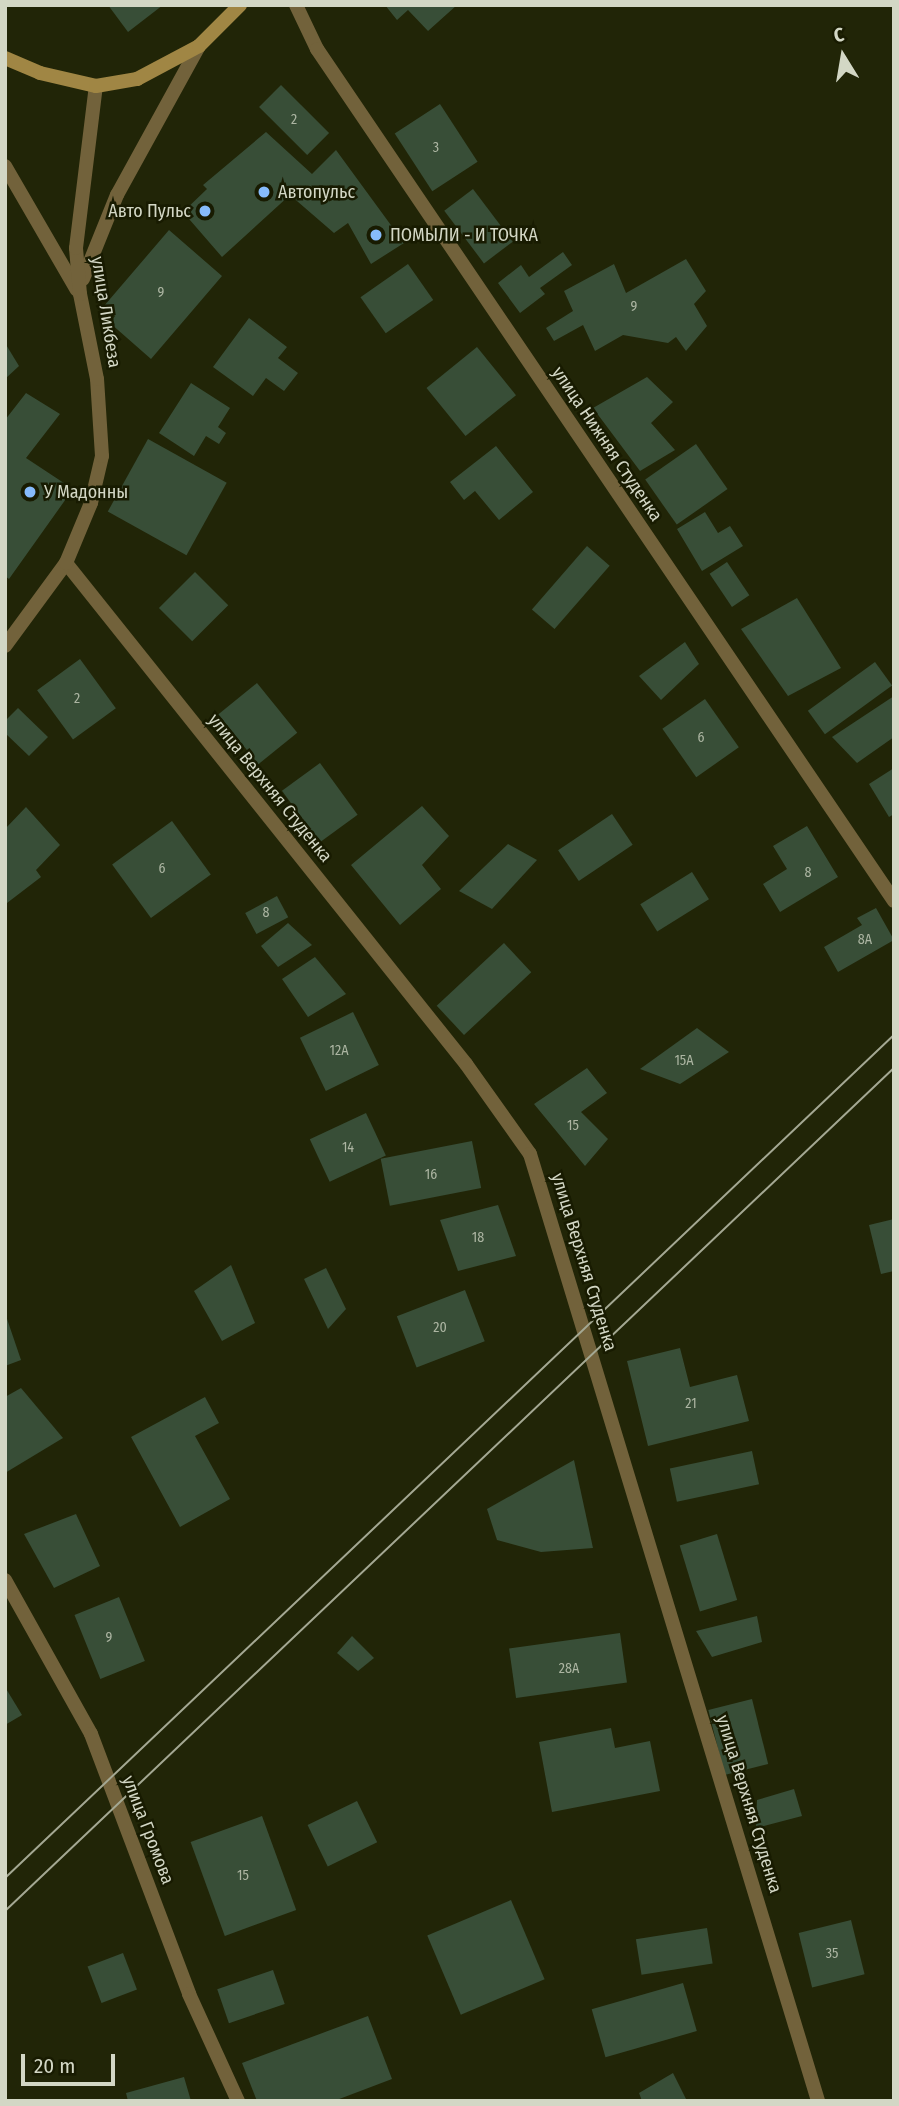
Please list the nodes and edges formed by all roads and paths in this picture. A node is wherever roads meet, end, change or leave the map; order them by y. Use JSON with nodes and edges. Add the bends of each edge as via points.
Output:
{"nodes":[{"id":1,"x":240,"y":5,"type":"edge"},
{"id":2,"x":296,"y":5,"type":"edge"},
{"id":3,"x":199,"y":46,"type":"junction"},
{"id":4,"x":5,"y":58,"type":"edge"},
{"id":5,"x":96,"y":86,"type":"junction"},
{"id":6,"x":5,"y":166,"type":"edge"},
{"id":7,"x":80,"y":294,"type":"junction"},
{"id":8,"x":66,"y":563,"type":"junction"},
{"id":9,"x":5,"y":646,"type":"edge"},
{"id":10,"x":894,"y":901,"type":"edge"},
{"id":11,"x":5,"y":1580,"type":"edge"},
{"id":12,"x":238,"y":2101,"type":"edge"},
{"id":13,"x":818,"y":2101,"type":"edge"}],
"edges":[{"from":1,"to":3,"type":"main road"},
{"from":2,"to":10,"type":"street","name":"улица Нижняя Cтуденкa","via":[[317,49]]},
{"from":3,"to":5,"type":"main road","via":[[137,79]]},
{"from":3,"to":7,"type":"street","via":[[117,195],[86,264]]},
{"from":4,"to":5,"type":"main road"},
{"from":5,"to":7,"type":"street","name":"улица Ликбеза","via":[[78,220]]},
{"from":6,"to":7,"type":"street"},
{"from":7,"to":8,"type":"street","name":"улица Ликбеза","via":[[97,379],[103,456],[91,503]]},
{"from":8,"to":9,"type":"street","name":"улица Ликбеза"},
{"from":8,"to":13,"type":"street","name":"улица Верхняя Студенка","via":[[466,1064],[530,1154]]},
{"from":11,"to":12,"type":"street","name":"улица Громова","via":[[91,1734],[189,1994]]}]}
